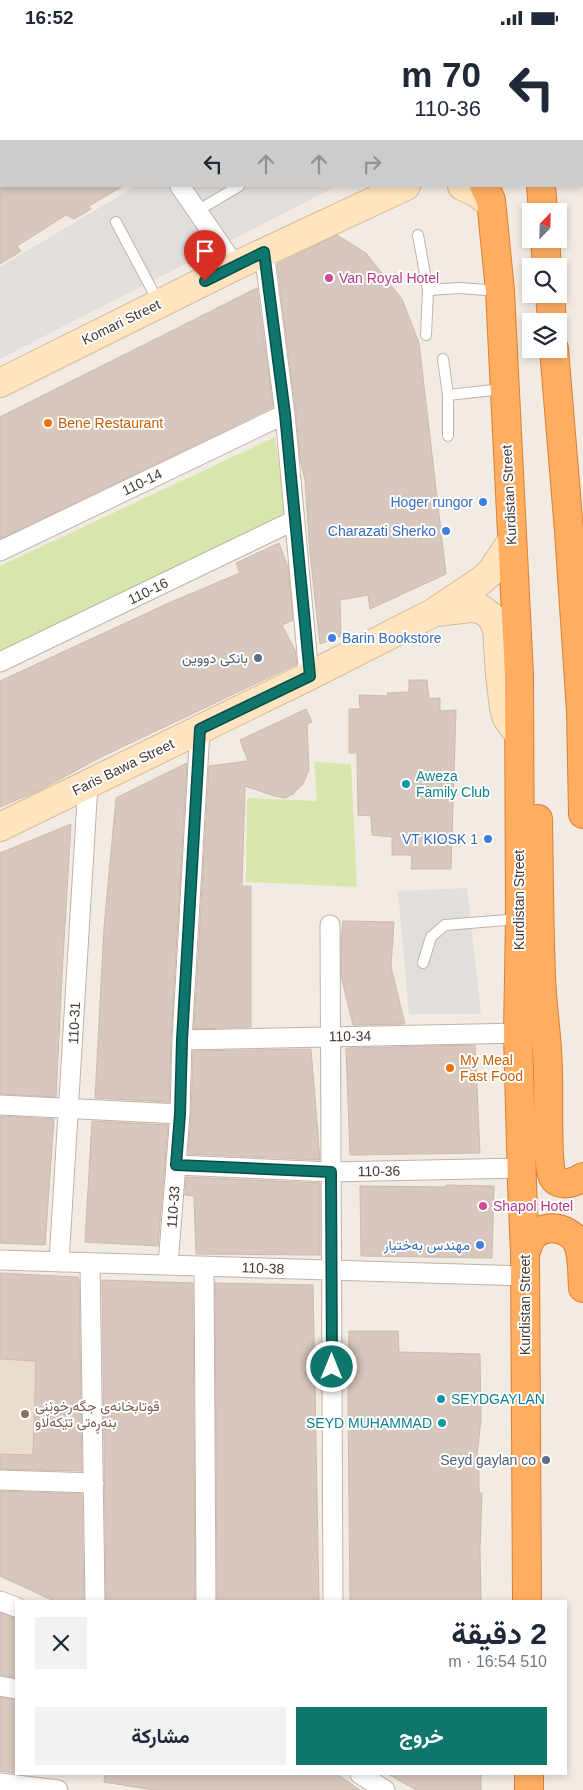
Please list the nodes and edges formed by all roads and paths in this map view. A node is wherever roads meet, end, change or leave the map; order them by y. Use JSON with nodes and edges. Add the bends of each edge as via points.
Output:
{"nodes":[{"id":1,"x":181,"y":187,"type":"edge"},
{"id":2,"x":237,"y":187,"type":"edge"},
{"id":3,"x":404,"y":187,"type":"edge"},
{"id":4,"x":464,"y":187,"type":"edge"},
{"id":5,"x":541,"y":187,"type":"edge"},
{"id":6,"x":489,"y":194,"type":"edge"},
{"id":7,"x":542,"y":203,"type":"edge"},
{"id":8,"x":197,"y":211,"type":"junction"},
{"id":9,"x":116,"y":222,"type":"dead end"},
{"id":10,"x":418,"y":235,"type":"dead end"},
{"id":11,"x":264,"y":252,"type":"junction"},
{"id":12,"x":235,"y":266,"type":"junction"},
{"id":13,"x":428,"y":290,"type":"junction"},
{"id":14,"x":500,"y":291,"type":"junction"},
{"id":15,"x":160,"y":303,"type":"junction"},
{"id":16,"x":426,"y":335,"type":"dead end"},
{"id":17,"x":555,"y":358,"type":"edge"},
{"id":18,"x":443,"y":359,"type":"dead end"},
{"id":19,"x":0,"y":383,"type":"edge"},
{"id":20,"x":504,"y":389,"type":"junction"},
{"id":21,"x":448,"y":395,"type":"junction"},
{"id":22,"x":285,"y":414,"type":"junction"},
{"id":23,"x":448,"y":437,"type":"dead end"},
{"id":24,"x":296,"y":520,"type":"junction"},
{"id":25,"x":569,"y":531,"type":"junction"},
{"id":26,"x":512,"y":542,"type":"junction"},
{"id":27,"x":0,"y":551,"type":"edge"},
{"id":28,"x":583,"y":560,"type":"edge"},
{"id":29,"x":433,"y":613,"type":"junction"},
{"id":30,"x":0,"y":662,"type":"edge"},
{"id":31,"x":310,"y":676,"type":"junction"},
{"id":32,"x":582,"y":708,"type":"edge"},
{"id":33,"x":200,"y":729,"type":"junction"},
{"id":34,"x":519,"y":735,"type":"junction"},
{"id":35,"x":519,"y":762,"type":"junction"},
{"id":36,"x":88,"y":784,"type":"junction"},
{"id":37,"x":583,"y":813,"type":"edge"},
{"id":38,"x":0,"y":827,"type":"edge"},
{"id":39,"x":520,"y":919,"type":"junction"},
{"id":40,"x":330,"y":925,"type":"dead end"},
{"id":41,"x":423,"y":963,"type":"dead end"},
{"id":42,"x":518,"y":1033,"type":"junction"},
{"id":43,"x":331,"y":1036,"type":"junction"},
{"id":44,"x":182,"y":1040,"type":"junction"},
{"id":45,"x":0,"y":1105,"type":"edge"},
{"id":46,"x":68,"y":1109,"type":"junction"},
{"id":47,"x":180,"y":1114,"type":"junction"},
{"id":48,"x":176,"y":1165,"type":"junction"},
{"id":49,"x":521,"y":1168,"type":"junction"},
{"id":50,"x":331,"y":1172,"type":"junction"},
{"id":51,"x":583,"y":1177,"type":"edge"},
{"id":52,"x":0,"y":1260,"type":"edge"},
{"id":53,"x":58,"y":1262,"type":"junction"},
{"id":54,"x":90,"y":1263,"type":"junction"},
{"id":55,"x":525,"y":1264,"type":"junction"},
{"id":56,"x":168,"y":1265,"type":"junction"},
{"id":57,"x":204,"y":1266,"type":"junction"},
{"id":58,"x":332,"y":1270,"type":"junction"},
{"id":59,"x":583,"y":1288,"type":"edge"},
{"id":60,"x":0,"y":1480,"type":"edge"},
{"id":61,"x":94,"y":1483,"type":"junction"},
{"id":62,"x":95,"y":1600,"type":"edge"},
{"id":63,"x":206,"y":1600,"type":"edge"},
{"id":64,"x":333,"y":1600,"type":"edge"},
{"id":65,"x":527,"y":1600,"type":"edge"},
{"id":66,"x":0,"y":1601,"type":"edge"},
{"id":67,"x":15,"y":1607,"type":"edge"},
{"id":68,"x":0,"y":1686,"type":"edge"},
{"id":69,"x":15,"y":1689,"type":"edge"},
{"id":70,"x":362,"y":1775,"type":"edge"},
{"id":71,"x":0,"y":1783,"type":"edge"},
{"id":72,"x":58,"y":1790,"type":"edge"},
{"id":73,"x":385,"y":1790,"type":"edge"}],
"edges":[{"from":1,"to":8,"type":"street"},
{"from":2,"to":8,"type":"lane"},
{"from":3,"to":11,"type":"street","name":"Komari Street"},
{"from":4,"to":6,"type":"street"},
{"from":5,"to":7,"type":"highway"},
{"from":6,"to":14,"type":"highway","name":"Kurdistan Street"},
{"from":8,"to":12,"type":"street"},
{"from":9,"to":15,"type":"lane"},
{"from":10,"to":13,"type":"lane"},
{"from":11,"to":12,"type":"street","name":"Komari Street"},
{"from":11,"to":22,"type":"street"},
{"from":12,"to":15,"type":"street","name":"Komari Street"},
{"from":13,"to":14,"type":"lane"},
{"from":13,"to":16,"type":"lane"},
{"from":14,"to":20,"type":"highway","name":"Kurdistan Street"},
{"from":15,"to":19,"type":"street","name":"Komari Street"},
{"from":17,"to":25,"type":"highway"},
{"from":18,"to":21,"type":"lane"},
{"from":20,"to":21,"type":"lane"},
{"from":20,"to":26,"type":"highway","name":"Kurdistan Street"},
{"from":21,"to":23,"type":"lane"},
{"from":22,"to":24,"type":"street"},
{"from":22,"to":27,"type":"street","name":"110-14"},
{"from":24,"to":30,"type":"street","name":"110-16"},
{"from":24,"to":31,"type":"street"},
{"from":25,"to":28,"type":"street"},
{"from":25,"to":32,"type":"highway"},
{"from":26,"to":29,"type":"street","name":"Faris Bawa Street","via":[[481,581]]},
{"from":26,"to":34,"type":"highway","name":"Kurdistan Street"},
{"from":29,"to":31,"type":"street","name":"Faris Bawa Street"},
{"from":29,"to":34,"type":"street","name":"Faris Bawa Street","via":[[470,608],[481,609],[492,617],[497,631],[504,708]]},
{"from":31,"to":33,"type":"street","name":"Faris Bawa Street"},
{"from":32,"to":37,"type":"highway"},
{"from":33,"to":36,"type":"street","name":"Faris Bawa Street"},
{"from":33,"to":44,"type":"street","name":"110-33"},
{"from":34,"to":35,"type":"highway","name":"Kurdistan Street"},
{"from":35,"to":39,"type":"highway","name":"Kurdistan Street"},
{"from":35,"to":51,"type":"highway","via":[[538,798],[541,977],[552,1175],[557,1182],[566,1184]]},
{"from":36,"to":38,"type":"street","name":"Faris Bawa Street"},
{"from":36,"to":46,"type":"street","name":"110-31"},
{"from":39,"to":41,"type":"lane","via":[[445,925],[431,937]]},
{"from":39,"to":42,"type":"highway","name":"Kurdistan Street"},
{"from":40,"to":43,"type":"street"},
{"from":42,"to":43,"type":"street","name":"110-34"},
{"from":42,"to":49,"type":"highway","name":"Kurdistan Street"},
{"from":43,"to":44,"type":"street","name":"110-34"},
{"from":43,"to":50,"type":"street"},
{"from":44,"to":47,"type":"street","name":"110-33"},
{"from":45,"to":46,"type":"street"},
{"from":46,"to":47,"type":"street"},
{"from":46,"to":53,"type":"street","name":"110-31"},
{"from":47,"to":48,"type":"street","name":"110-33"},
{"from":48,"to":50,"type":"street","name":"110-36"},
{"from":48,"to":56,"type":"street","name":"110-33"},
{"from":49,"to":50,"type":"street","name":"110-36"},
{"from":49,"to":55,"type":"highway","name":"Kurdistan Street"},
{"from":50,"to":58,"type":"street"},
{"from":52,"to":53,"type":"street","name":"110-38"},
{"from":53,"to":54,"type":"street","name":"110-38"},
{"from":54,"to":56,"type":"street","name":"110-38"},
{"from":54,"to":61,"type":"street"},
{"from":55,"to":58,"type":"street","name":"110-38"},
{"from":55,"to":59,"type":"highway","via":[[535,1235],[550,1228],[566,1232],[578,1244]]},
{"from":55,"to":65,"type":"highway","name":"Kurdistan Street"},
{"from":56,"to":57,"type":"street","name":"110-38"},
{"from":57,"to":58,"type":"street","name":"110-38"},
{"from":57,"to":63,"type":"street"},
{"from":58,"to":64,"type":"street"},
{"from":60,"to":61,"type":"street"},
{"from":61,"to":62,"type":"street"},
{"from":66,"to":67,"type":"street"},
{"from":68,"to":69,"type":"street"},
{"from":70,"to":73,"type":"street"},
{"from":71,"to":72,"type":"street"}]}
